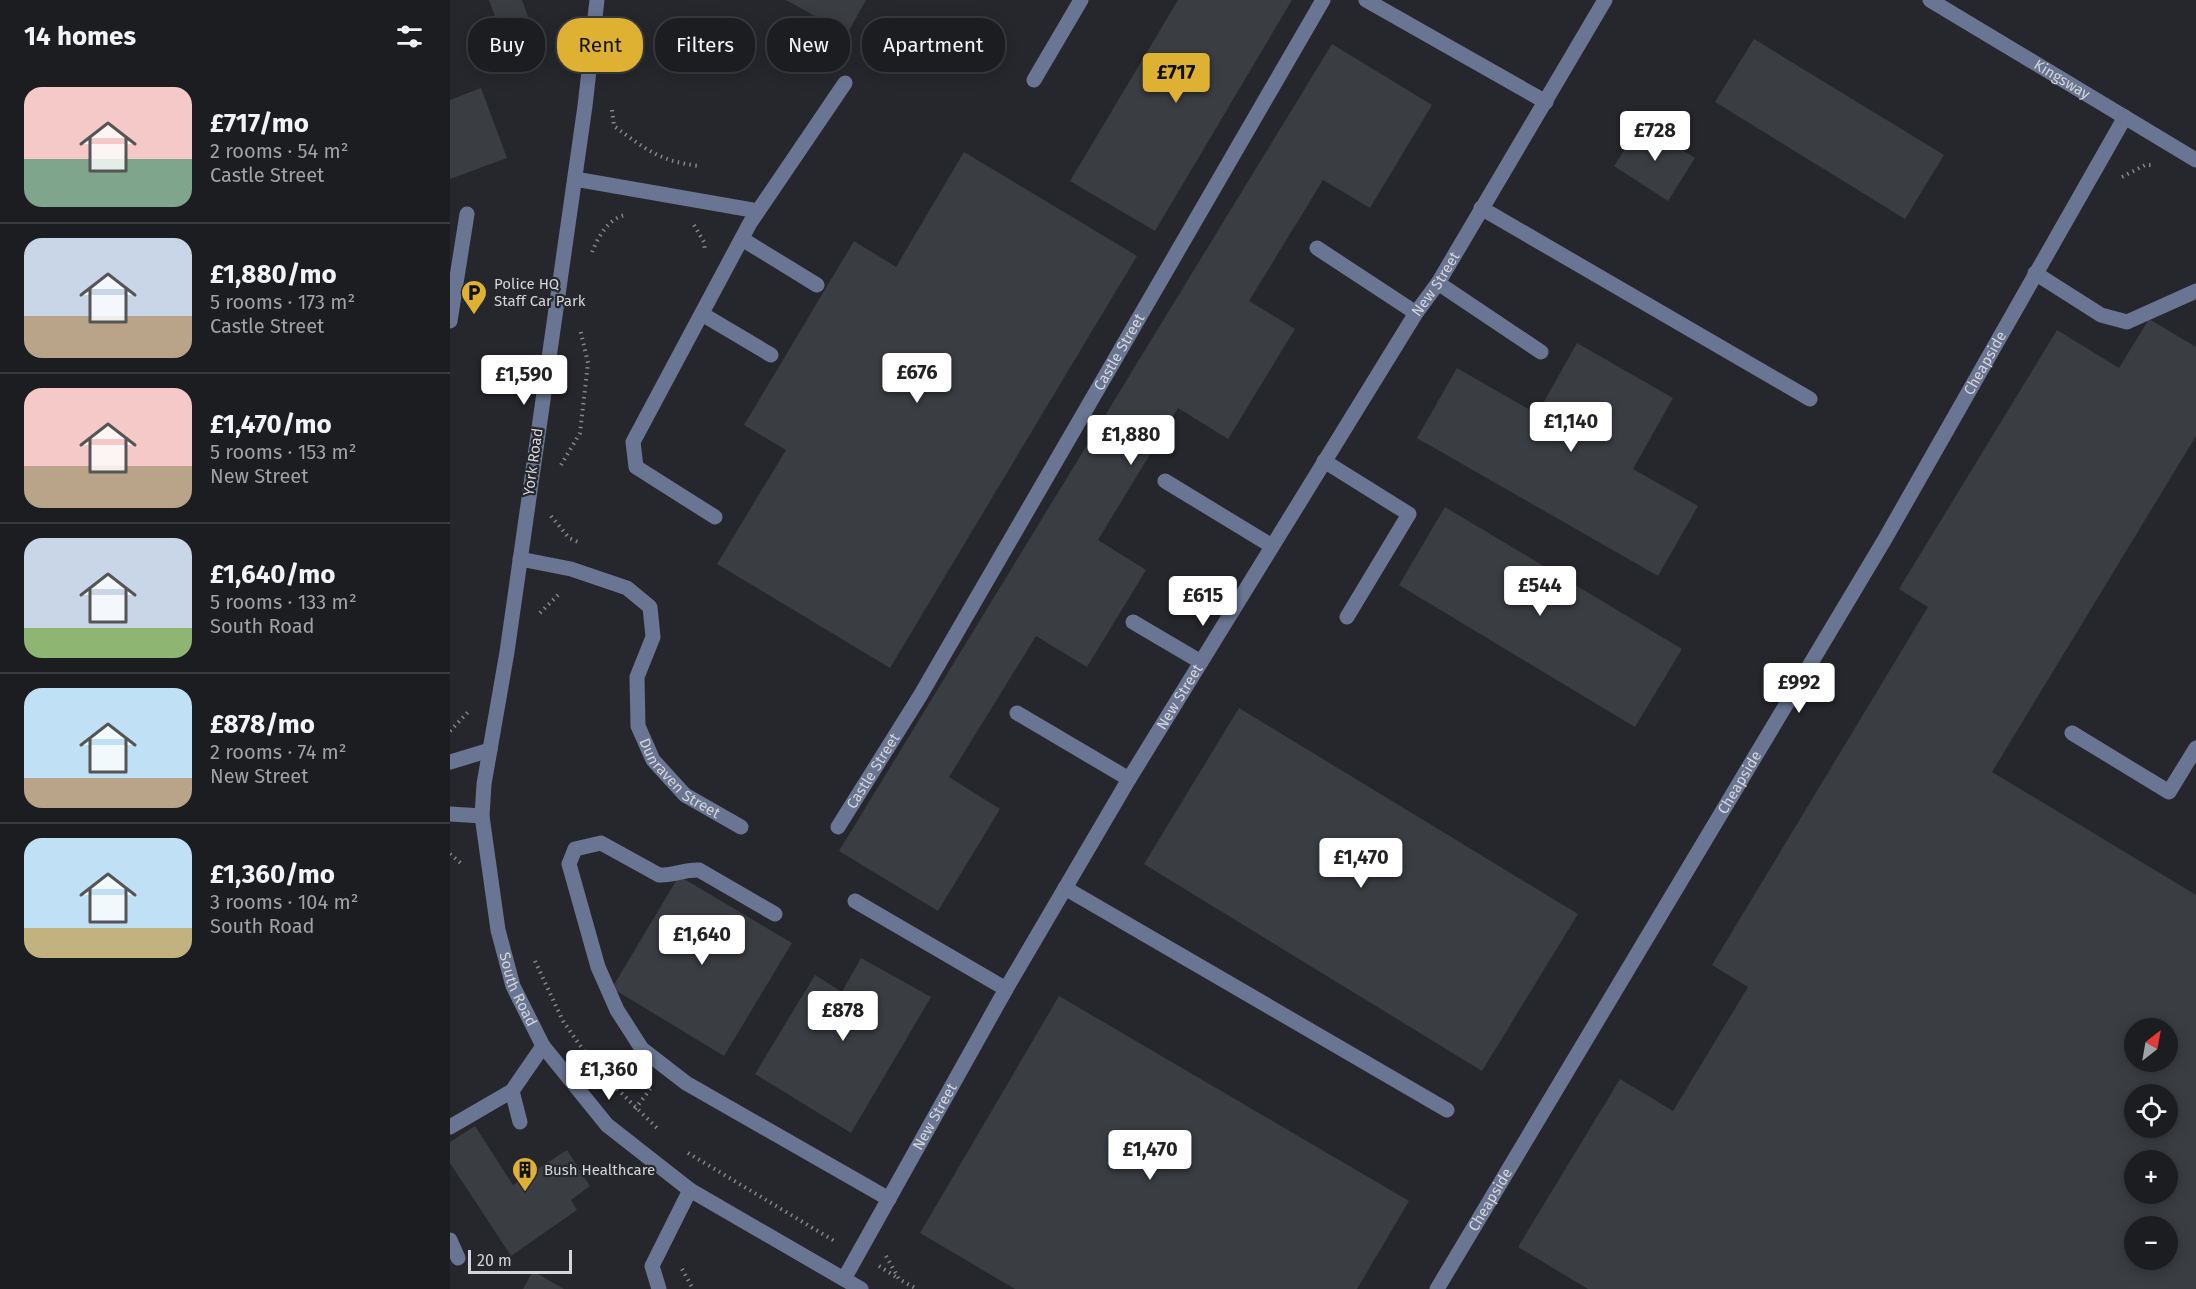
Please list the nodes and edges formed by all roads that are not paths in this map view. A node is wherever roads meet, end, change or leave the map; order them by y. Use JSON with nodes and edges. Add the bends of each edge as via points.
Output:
{"nodes":[{"id":1,"x":597,"y":0,"type":"edge"},
{"id":2,"x":1081,"y":0,"type":"edge"},
{"id":3,"x":1323,"y":0,"type":"edge"},
{"id":4,"x":1366,"y":0,"type":"edge"},
{"id":5,"x":1605,"y":0,"type":"edge"},
{"id":6,"x":1930,"y":0,"type":"edge"},
{"id":7,"x":1034,"y":80,"type":"dead end"},
{"id":8,"x":845,"y":83,"type":"dead end"},
{"id":9,"x":1546,"y":102,"type":"junction"},
{"id":10,"x":2125,"y":117,"type":"junction"},
{"id":11,"x":2196,"y":160,"type":"edge"},
{"id":12,"x":575,"y":179,"type":"junction"},
{"id":13,"x":1481,"y":208,"type":"junction"},
{"id":14,"x":758,"y":212,"type":"junction"},
{"id":15,"x":467,"y":214,"type":"dead end"},
{"id":16,"x":742,"y":239,"type":"junction"},
{"id":17,"x":1317,"y":248,"type":"dead end"},
{"id":18,"x":2035,"y":273,"type":"junction"},
{"id":19,"x":1438,"y":283,"type":"junction"},
{"id":20,"x":817,"y":285,"type":"dead end"},
{"id":21,"x":2196,"y":291,"type":"edge"},
{"id":22,"x":1416,"y":313,"type":"junction"},
{"id":23,"x":702,"y":314,"type":"junction"},
{"id":24,"x":450,"y":321,"type":"edge"},
{"id":25,"x":1541,"y":352,"type":"dead end"},
{"id":26,"x":771,"y":355,"type":"dead end"},
{"id":27,"x":1809,"y":399,"type":"dead end"},
{"id":28,"x":1324,"y":461,"type":"junction"},
{"id":29,"x":1165,"y":481,"type":"dead end"},
{"id":30,"x":715,"y":517,"type":"dead end"},
{"id":31,"x":1272,"y":546,"type":"junction"},
{"id":32,"x":520,"y":559,"type":"junction"},
{"id":33,"x":1347,"y":617,"type":"dead end"},
{"id":34,"x":1133,"y":622,"type":"dead end"},
{"id":35,"x":1201,"y":662,"type":"junction"},
{"id":36,"x":1017,"y":713,"type":"dead end"},
{"id":37,"x":2072,"y":733,"type":"dead end"},
{"id":38,"x":2196,"y":748,"type":"edge"},
{"id":39,"x":490,"y":750,"type":"junction"},
{"id":40,"x":450,"y":762,"type":"edge"},
{"id":41,"x":1129,"y":779,"type":"junction"},
{"id":42,"x":450,"y":814,"type":"edge"},
{"id":43,"x":482,"y":816,"type":"junction"},
{"id":44,"x":741,"y":827,"type":"dead end"},
{"id":45,"x":838,"y":827,"type":"dead end"},
{"id":46,"x":1065,"y":888,"type":"junction"},
{"id":47,"x":855,"y":901,"type":"dead end"},
{"id":48,"x":775,"y":914,"type":"dead end"},
{"id":49,"x":1006,"y":989,"type":"junction"},
{"id":50,"x":543,"y":1046,"type":"junction"},
{"id":51,"x":512,"y":1091,"type":"junction"},
{"id":52,"x":1447,"y":1110,"type":"dead end"},
{"id":53,"x":520,"y":1122,"type":"dead end"},
{"id":54,"x":450,"y":1127,"type":"edge"},
{"id":55,"x":690,"y":1190,"type":"junction"},
{"id":56,"x":889,"y":1199,"type":"junction"},
{"id":57,"x":450,"y":1240,"type":"edge"},
{"id":58,"x":458,"y":1258,"type":"dead end"},
{"id":59,"x":844,"y":1279,"type":"junction"},
{"id":60,"x":660,"y":1289,"type":"edge"},
{"id":61,"x":861,"y":1289,"type":"edge"},
{"id":62,"x":1437,"y":1289,"type":"edge"}],
"edges":[{"from":1,"to":12,"type":"street","name":"York Road"},
{"from":2,"to":7,"type":"street"},
{"from":3,"to":45,"type":"street","name":"Castle Street","via":[[920,696]]},
{"from":4,"to":9,"type":"street"},
{"from":5,"to":9,"type":"street","name":"New Street"},
{"from":6,"to":10,"type":"street","name":"Kingsway"},
{"from":8,"to":14,"type":"street"},
{"from":9,"to":13,"type":"street","name":"New Street"},
{"from":10,"to":11,"type":"street","name":"Kingsway"},
{"from":10,"to":18,"type":"street","name":"Cheapside"},
{"from":12,"to":14,"type":"street"},
{"from":12,"to":32,"type":"street","name":"York Road"},
{"from":13,"to":19,"type":"street","name":"New Street"},
{"from":13,"to":27,"type":"street"},
{"from":14,"to":16,"type":"street"},
{"from":15,"to":24,"type":"street"},
{"from":16,"to":20,"type":"street"},
{"from":16,"to":23,"type":"street"},
{"from":17,"to":22,"type":"street"},
{"from":18,"to":21,"type":"street","via":[[2101,315],[2127,321]]},
{"from":18,"to":62,"type":"street","name":"Cheapside","via":[[1879,549]]},
{"from":19,"to":22,"type":"street","name":"New Street"},
{"from":19,"to":25,"type":"street"},
{"from":22,"to":28,"type":"street","name":"New Street"},
{"from":23,"to":26,"type":"street"},
{"from":23,"to":30,"type":"street","via":[[633,442],[636,467]]},
{"from":28,"to":31,"type":"street","name":"New Street"},
{"from":28,"to":33,"type":"street","via":[[1409,514]]},
{"from":29,"to":31,"type":"street"},
{"from":31,"to":35,"type":"street","name":"New Street"},
{"from":32,"to":39,"type":"street","name":"York Road"},
{"from":32,"to":44,"type":"street","name":"Dunraven Street","via":[[584,573],[627,588],[650,607],[653,637],[637,677],[638,726],[653,760],[685,795]]},
{"from":34,"to":35,"type":"street"},
{"from":35,"to":41,"type":"street","name":"New Street"},
{"from":36,"to":41,"type":"street"},
{"from":37,"to":38,"type":"street","via":[[2169,792]]},
{"from":39,"to":40,"type":"street"},
{"from":39,"to":43,"type":"street","name":"York Road"},
{"from":41,"to":46,"type":"street","name":"New Street"},
{"from":42,"to":43,"type":"street"},
{"from":43,"to":50,"type":"street","name":"South Road","via":[[498,930],[510,975]]},
{"from":46,"to":49,"type":"street","name":"New Street"},
{"from":46,"to":52,"type":"street"},
{"from":47,"to":49,"type":"street"},
{"from":48,"to":56,"type":"street","via":[[699,870],[660,875],[602,843],[575,849],[569,864],[598,967],[617,1010],[642,1049],[686,1083]]},
{"from":49,"to":56,"type":"street","name":"New Street"},
{"from":50,"to":51,"type":"street"},
{"from":50,"to":55,"type":"street","name":"South Road","via":[[607,1125]]},
{"from":51,"to":53,"type":"street"},
{"from":51,"to":54,"type":"street"},
{"from":55,"to":59,"type":"street","name":"South Road"},
{"from":55,"to":60,"type":"street","via":[[652,1266]]},
{"from":56,"to":59,"type":"street","name":"New Street"},
{"from":57,"to":58,"type":"street"},
{"from":59,"to":61,"type":"street","name":"South Road"}]}
